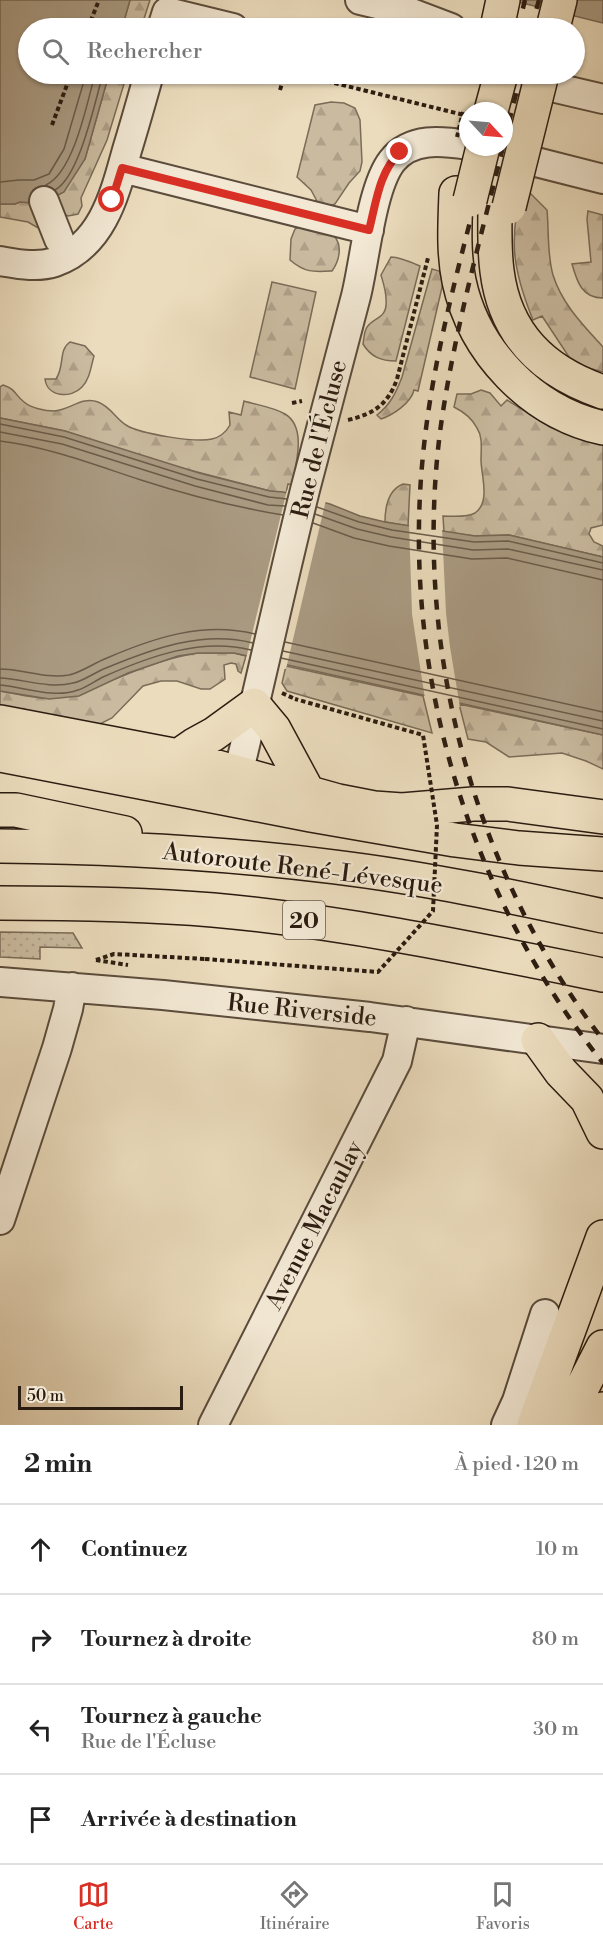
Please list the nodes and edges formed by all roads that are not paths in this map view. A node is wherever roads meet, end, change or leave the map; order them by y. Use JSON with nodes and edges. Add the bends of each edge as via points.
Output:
{"nodes":[{"id":1,"x":360,"y":0,"type":"edge"},
{"id":2,"x":504,"y":0,"type":"edge"},
{"id":3,"x":519,"y":0,"type":"edge"},
{"id":4,"x":546,"y":0,"type":"edge"},
{"id":5,"x":560,"y":0,"type":"edge"},
{"id":6,"x":166,"y":14,"type":"edge"},
{"id":7,"x":185,"y":18,"type":"edge"},
{"id":8,"x":410,"y":18,"type":"edge"},
{"id":9,"x":499,"y":18,"type":"edge"},
{"id":10,"x":514,"y":18,"type":"edge"},
{"id":11,"x":542,"y":18,"type":"edge"},
{"id":12,"x":556,"y":18,"type":"edge"},
{"id":13,"x":146,"y":84,"type":"edge"},
{"id":14,"x":483,"y":84,"type":"edge"},
{"id":15,"x":497,"y":84,"type":"edge"},
{"id":16,"x":524,"y":84,"type":"edge"},
{"id":17,"x":537,"y":84,"type":"edge"},
{"id":18,"x":540,"y":84,"type":"edge"},
{"id":19,"x":583,"y":84,"type":"edge"},
{"id":20,"x":601,"y":99,"type":"edge"},
{"id":21,"x":478,"y":102,"type":"edge"},
{"id":22,"x":493,"y":102,"type":"edge"},
{"id":23,"x":459,"y":144,"type":"edge"},
{"id":24,"x":470,"y":156,"type":"edge"},
{"id":25,"x":482,"y":156,"type":"edge"},
{"id":26,"x":512,"y":156,"type":"edge"},
{"id":27,"x":122,"y":168,"type":"junction"},
{"id":28,"x":603,"y":179,"type":"edge"},
{"id":29,"x":44,"y":201,"type":"dead end"},
{"id":30,"x":477,"y":206,"type":"junction"},
{"id":31,"x":369,"y":230,"type":"junction"},
{"id":32,"x":59,"y":239,"type":"dead end"},
{"id":33,"x":0,"y":261,"type":"edge"},
{"id":34,"x":603,"y":392,"type":"edge"},
{"id":35,"x":603,"y":428,"type":"edge"},
{"id":36,"x":254,"y":705,"type":"junction"},
{"id":37,"x":0,"y":722,"type":"edge"},
{"id":38,"x":0,"y":755,"type":"edge"},
{"id":39,"x":178,"y":756,"type":"junction"},
{"id":40,"x":236,"y":786,"type":"junction"},
{"id":41,"x":308,"y":792,"type":"junction"},
{"id":42,"x":0,"y":810,"type":"edge"},
{"id":43,"x":603,"y":817,"type":"edge"},
{"id":44,"x":0,"y":846,"type":"edge"},
{"id":45,"x":603,"y":854,"type":"edge"},
{"id":46,"x":229,"y":855,"type":"junction"},
{"id":47,"x":0,"y":903,"type":"edge"},
{"id":48,"x":603,"y":916,"type":"edge"},
{"id":49,"x":603,"y":975,"type":"edge"},
{"id":50,"x":0,"y":982,"type":"edge"},
{"id":51,"x":72,"y":987,"type":"junction"},
{"id":52,"x":406,"y":1021,"type":"junction"},
{"id":53,"x":538,"y":1040,"type":"junction"},
{"id":54,"x":603,"y":1049,"type":"edge"},
{"id":55,"x":603,"y":1132,"type":"edge"},
{"id":56,"x":0,"y":1220,"type":"edge"},
{"id":57,"x":603,"y":1237,"type":"edge"},
{"id":58,"x":545,"y":1314,"type":"dead end"},
{"id":59,"x":603,"y":1347,"type":"edge"},
{"id":60,"x":603,"y":1409,"type":"edge"},
{"id":61,"x":213,"y":1425,"type":"edge"},
{"id":62,"x":506,"y":1425,"type":"edge"},
{"id":63,"x":534,"y":1425,"type":"edge"},
{"id":64,"x":563,"y":1425,"type":"edge"},
{"id":65,"x":595,"y":1425,"type":"edge"}],
"edges":[{"from":1,"to":8,"type":"street"},
{"from":2,"to":9,"type":"main road"},
{"from":3,"to":10,"type":"main road"},
{"from":4,"to":11,"type":"main road"},
{"from":5,"to":12,"type":"main road"},
{"from":6,"to":7,"type":"street"},
{"from":13,"to":27,"type":"street"},
{"from":14,"to":21,"type":"main road"},
{"from":15,"to":22,"type":"main road","bridge":true},
{"from":16,"to":30,"type":"main road"},
{"from":17,"to":30,"type":"main road","bridge":true},
{"from":18,"to":20,"type":"street"},
{"from":19,"to":20,"type":"street"},
{"from":23,"to":31,"type":"street","name":"Rue de l'Écluse","via":[[434,141],[400,152],[383,178]]},
{"from":24,"to":30,"type":"main road"},
{"from":25,"to":30,"type":"main road","bridge":true},
{"from":26,"to":28,"type":"street"},
{"from":27,"to":31,"type":"street"},
{"from":27,"to":33,"type":"street","via":[[105,217],[76,250],[40,265]]},
{"from":29,"to":32,"type":"street"},
{"from":30,"to":34,"type":"main road","via":[[495,246],[502,294],[522,336],[551,368]]},
{"from":30,"to":35,"type":"main road","via":[[457,260],[462,293],[476,329],[516,382],[567,416]]},
{"from":31,"to":36,"type":"street","name":"Rue de l'Écluse"},
{"from":36,"to":39,"type":"main road"},
{"from":36,"to":40,"type":"street","name":"Rue de l'Écluse"},
{"from":36,"to":41,"type":"main road","via":[[274,729]]},
{"from":37,"to":39,"type":"main road"},
{"from":38,"to":40,"type":"main road"},
{"from":39,"to":40,"type":"main road"},
{"from":40,"to":41,"type":"main road"},
{"from":40,"to":45,"type":"main road","via":[[486,845]]},
{"from":41,"to":43,"type":"main road","via":[[374,808],[508,804]]},
{"from":42,"to":46,"type":"main road","via":[[16,810]]},
{"from":44,"to":46,"type":"main road","name":"Autoroute René-Lévesque","number":"20"},
{"from":46,"to":48,"type":"main road","name":"Autoroute René-Lévesque","number":"20","via":[[453,885]]},
{"from":47,"to":49,"type":"main road","number":"20","via":[[164,906],[325,923]]},
{"from":50,"to":51,"type":"street","name":"Rue Riverside"},
{"from":51,"to":52,"type":"street","name":"Rue Riverside"},
{"from":51,"to":56,"type":"street","via":[[57,1048]]},
{"from":52,"to":53,"type":"street","name":"Rue Riverside"},
{"from":52,"to":61,"type":"street","name":"Avenue Macaulay","via":[[397,1061]]},
{"from":53,"to":54,"type":"street","name":"Rue Riverside"},
{"from":53,"to":55,"type":"main road","via":[[587,1099]]},
{"from":57,"to":63,"type":"main road"},
{"from":58,"to":62,"type":"street"},
{"from":59,"to":64,"type":"main road"},
{"from":60,"to":65,"type":"main road"}]}
